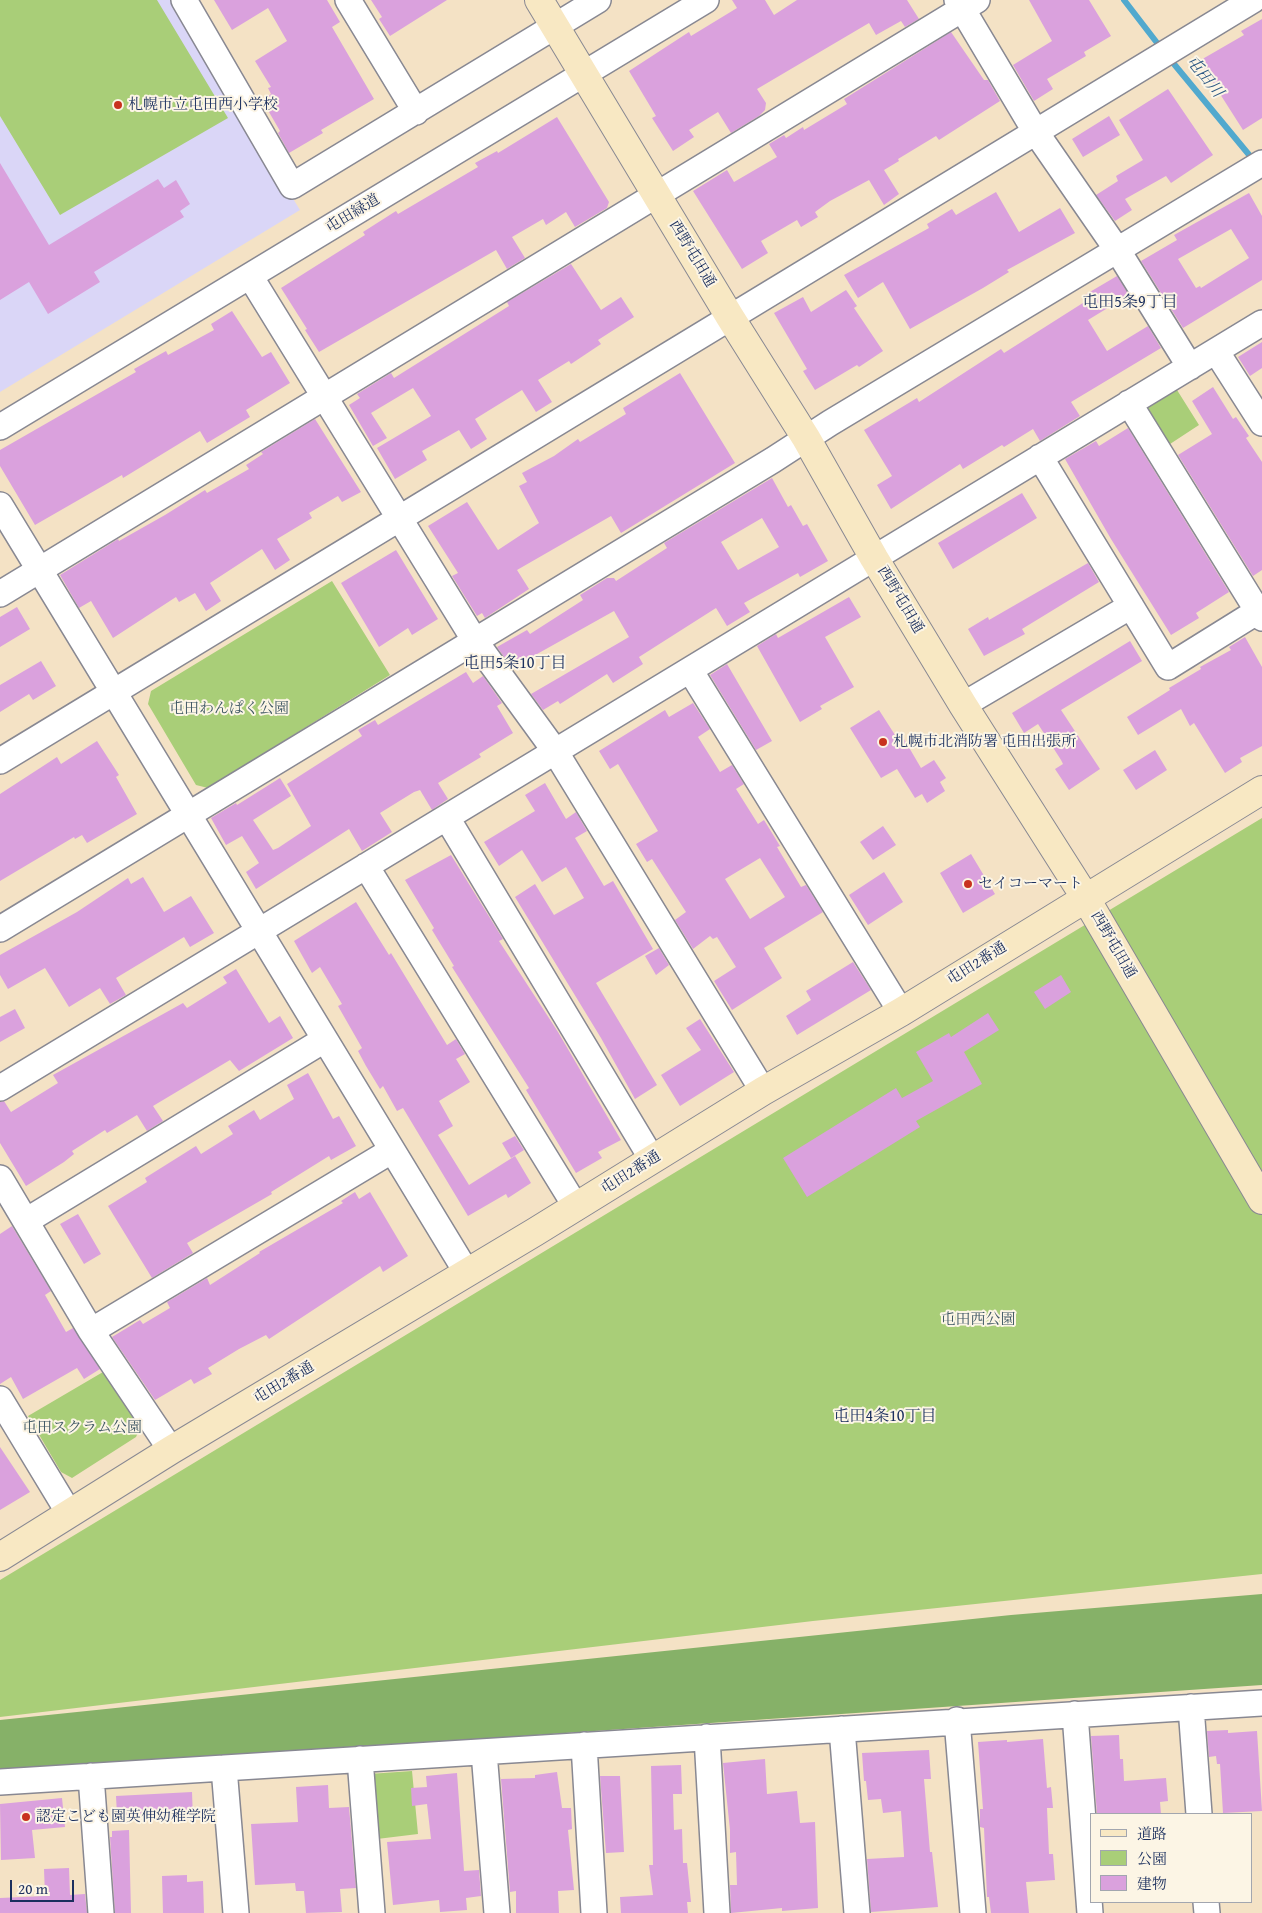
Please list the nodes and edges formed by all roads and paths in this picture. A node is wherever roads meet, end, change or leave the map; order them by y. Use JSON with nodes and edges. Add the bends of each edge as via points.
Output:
{"nodes":[{"id":1,"x":184,"y":0,"type":"edge"},
{"id":2,"x":348,"y":0,"type":"edge"},
{"id":3,"x":539,"y":0,"type":"edge"},
{"id":4,"x":598,"y":0,"type":"edge"},
{"id":5,"x":706,"y":0,"type":"edge"},
{"id":6,"x":1253,"y":0,"type":"edge"},
{"id":7,"x":965,"y":3,"type":"edge"},
{"id":8,"x":555,"y":26,"type":"junction"},
{"id":9,"x":584,"y":75,"type":"junction"},
{"id":10,"x":416,"y":112,"type":"junction"},
{"id":11,"x":1035,"y":131,"type":"junction"},
{"id":12,"x":1255,"y":168,"type":"edge"},
{"id":13,"x":657,"y":196,"type":"junction"},
{"id":14,"x":1118,"y":251,"type":"junction"},
{"id":15,"x":250,"y":276,"type":"junction"},
{"id":16,"x":730,"y":317,"type":"junction"},
{"id":17,"x":1262,"y":323,"type":"edge"},
{"id":18,"x":1216,"y":351,"type":"junction"},
{"id":19,"x":1190,"y":367,"type":"junction"},
{"id":20,"x":323,"y":397,"type":"junction"},
{"id":21,"x":1128,"y":403,"type":"junction"},
{"id":22,"x":1262,"y":423,"type":"edge"},
{"id":23,"x":0,"y":427,"type":"edge"},
{"id":24,"x":806,"y":438,"type":"junction"},
{"id":25,"x":1040,"y":457,"type":"junction"},
{"id":26,"x":0,"y":505,"type":"edge"},
{"id":27,"x":399,"y":518,"type":"junction"},
{"id":28,"x":874,"y":558,"type":"junction"},
{"id":29,"x":40,"y":570,"type":"junction"},
{"id":30,"x":0,"y":594,"type":"edge"},
{"id":31,"x":1131,"y":606,"type":"junction"},
{"id":32,"x":1260,"y":614,"type":"edge"},
{"id":33,"x":475,"y":641,"type":"junction"},
{"id":34,"x":690,"y":670,"type":"junction"},
{"id":35,"x":114,"y":692,"type":"junction"},
{"id":36,"x":963,"y":705,"type":"junction"},
{"id":37,"x":555,"y":752,"type":"junction"},
{"id":38,"x":0,"y":761,"type":"edge"},
{"id":39,"x":1262,"y":790,"type":"edge"},
{"id":40,"x":188,"y":815,"type":"junction"},
{"id":41,"x":447,"y":818,"type":"junction"},
{"id":42,"x":366,"y":866,"type":"junction"},
{"id":43,"x":1085,"y":897,"type":"junction"},
{"id":44,"x":0,"y":929,"type":"edge"},
{"id":45,"x":258,"y":932,"type":"junction"},
{"id":46,"x":901,"y":1012,"type":"junction"},
{"id":47,"x":324,"y":1040,"type":"junction"},
{"id":48,"x":0,"y":1088,"type":"edge"},
{"id":49,"x":763,"y":1091,"type":"junction"},
{"id":50,"x":391,"y":1151,"type":"junction"},
{"id":51,"x":652,"y":1159,"type":"junction"},
{"id":52,"x":0,"y":1178,"type":"edge"},
{"id":53,"x":1262,"y":1200,"type":"edge"},
{"id":54,"x":576,"y":1208,"type":"junction"},
{"id":55,"x":26,"y":1221,"type":"junction"},
{"id":56,"x":467,"y":1273,"type":"junction"},
{"id":57,"x":91,"y":1330,"type":"junction"},
{"id":58,"x":0,"y":1399,"type":"edge"},
{"id":59,"x":171,"y":1450,"type":"junction"},
{"id":60,"x":69,"y":1513,"type":"junction"},
{"id":61,"x":0,"y":1557,"type":"edge"},
{"id":62,"x":1262,"y":1703,"type":"edge"},
{"id":63,"x":1191,"y":1707,"type":"junction"},
{"id":64,"x":1075,"y":1714,"type":"junction"},
{"id":65,"x":957,"y":1720,"type":"junction"},
{"id":66,"x":842,"y":1729,"type":"junction"},
{"id":67,"x":707,"y":1738,"type":"junction"},
{"id":68,"x":584,"y":1745,"type":"junction"},
{"id":69,"x":484,"y":1752,"type":"junction"},
{"id":70,"x":360,"y":1759,"type":"junction"},
{"id":71,"x":224,"y":1768,"type":"junction"},
{"id":72,"x":91,"y":1776,"type":"junction"},
{"id":73,"x":0,"y":1782,"type":"edge"},
{"id":74,"x":1199,"y":1813,"type":"edge"},
{"id":75,"x":102,"y":1913,"type":"edge"},
{"id":76,"x":236,"y":1913,"type":"edge"},
{"id":77,"x":372,"y":1913,"type":"edge"},
{"id":78,"x":497,"y":1913,"type":"edge"},
{"id":79,"x":594,"y":1913,"type":"edge"},
{"id":80,"x":717,"y":1913,"type":"edge"},
{"id":81,"x":857,"y":1913,"type":"edge"},
{"id":82,"x":973,"y":1913,"type":"edge"},
{"id":83,"x":1090,"y":1913,"type":"edge"}],
"edges":[{"from":1,"to":10,"type":"street","via":[[292,186]]},
{"from":2,"to":10,"type":"street"},
{"from":3,"to":8,"type":"street","name":"西野屯田通"},
{"from":4,"to":8,"type":"street"},
{"from":5,"to":9,"type":"street","name":"屯田緑道"},
{"from":6,"to":11,"type":"street"},
{"from":7,"to":11,"type":"street"},
{"from":7,"to":13,"type":"street"},
{"from":8,"to":9,"type":"street","name":"西野屯田通"},
{"from":8,"to":10,"type":"street"},
{"from":9,"to":13,"type":"street","name":"西野屯田通"},
{"from":9,"to":15,"type":"street","name":"屯田緑道"},
{"from":11,"to":14,"type":"street"},
{"from":11,"to":16,"type":"street"},
{"from":12,"to":14,"type":"street"},
{"from":13,"to":16,"type":"street","name":"西野屯田通"},
{"from":13,"to":20,"type":"street"},
{"from":14,"to":19,"type":"street"},
{"from":14,"to":24,"type":"street"},
{"from":15,"to":20,"type":"street"},
{"from":15,"to":23,"type":"street","name":"屯田緑道"},
{"from":16,"to":24,"type":"street","name":"西野屯田通"},
{"from":16,"to":27,"type":"street"},
{"from":17,"to":18,"type":"street"},
{"from":18,"to":19,"type":"street"},
{"from":18,"to":22,"type":"street"},
{"from":19,"to":21,"type":"street"},
{"from":20,"to":27,"type":"street"},
{"from":20,"to":29,"type":"street"},
{"from":21,"to":25,"type":"street"},
{"from":21,"to":32,"type":"street"},
{"from":24,"to":28,"type":"street","name":"西野屯田通"},
{"from":24,"to":33,"type":"street"},
{"from":25,"to":28,"type":"street"},
{"from":25,"to":31,"type":"street"},
{"from":26,"to":29,"type":"street"},
{"from":27,"to":33,"type":"street"},
{"from":27,"to":35,"type":"street"},
{"from":28,"to":34,"type":"street"},
{"from":28,"to":36,"type":"street","name":"西野屯田通"},
{"from":29,"to":30,"type":"street"},
{"from":29,"to":35,"type":"street"},
{"from":31,"to":32,"type":"street","via":[[1168,667]]},
{"from":31,"to":36,"type":"street"},
{"from":33,"to":37,"type":"street"},
{"from":33,"to":40,"type":"street"},
{"from":34,"to":37,"type":"street"},
{"from":34,"to":46,"type":"street"},
{"from":35,"to":38,"type":"street"},
{"from":35,"to":40,"type":"street"},
{"from":36,"to":43,"type":"street","name":"西野屯田通"},
{"from":37,"to":41,"type":"street"},
{"from":37,"to":49,"type":"street"},
{"from":39,"to":43,"type":"street","name":"屯田2番通"},
{"from":40,"to":44,"type":"street"},
{"from":40,"to":45,"type":"street"},
{"from":41,"to":42,"type":"street"},
{"from":41,"to":51,"type":"street"},
{"from":42,"to":45,"type":"street"},
{"from":42,"to":54,"type":"street"},
{"from":43,"to":46,"type":"street","name":"屯田2番通"},
{"from":43,"to":53,"type":"street","name":"西野屯田通"},
{"from":45,"to":47,"type":"street"},
{"from":45,"to":48,"type":"street"},
{"from":46,"to":49,"type":"street","name":"屯田2番通"},
{"from":47,"to":50,"type":"street"},
{"from":47,"to":55,"type":"street"},
{"from":49,"to":51,"type":"street","name":"屯田2番通"},
{"from":50,"to":56,"type":"street"},
{"from":50,"to":57,"type":"street"},
{"from":51,"to":54,"type":"street","name":"屯田2番通"},
{"from":52,"to":55,"type":"street"},
{"from":54,"to":56,"type":"street","name":"屯田2番通"},
{"from":55,"to":57,"type":"street"},
{"from":56,"to":59,"type":"street","name":"屯田2番通"},
{"from":57,"to":59,"type":"street"},
{"from":58,"to":60,"type":"street"},
{"from":59,"to":60,"type":"street","name":"屯田2番通"},
{"from":60,"to":61,"type":"street","name":"屯田2番通"},
{"from":62,"to":63,"type":"street"},
{"from":63,"to":64,"type":"street"},
{"from":63,"to":74,"type":"street"},
{"from":64,"to":65,"type":"street"},
{"from":64,"to":83,"type":"street"},
{"from":65,"to":66,"type":"street"},
{"from":65,"to":82,"type":"street"},
{"from":66,"to":67,"type":"street"},
{"from":66,"to":81,"type":"street"},
{"from":67,"to":68,"type":"street"},
{"from":67,"to":80,"type":"street"},
{"from":68,"to":69,"type":"street"},
{"from":68,"to":79,"type":"street"},
{"from":69,"to":70,"type":"street"},
{"from":69,"to":78,"type":"street"},
{"from":70,"to":71,"type":"street"},
{"from":70,"to":77,"type":"street"},
{"from":71,"to":72,"type":"street"},
{"from":71,"to":76,"type":"street"},
{"from":72,"to":73,"type":"street"},
{"from":72,"to":75,"type":"street"}]}
